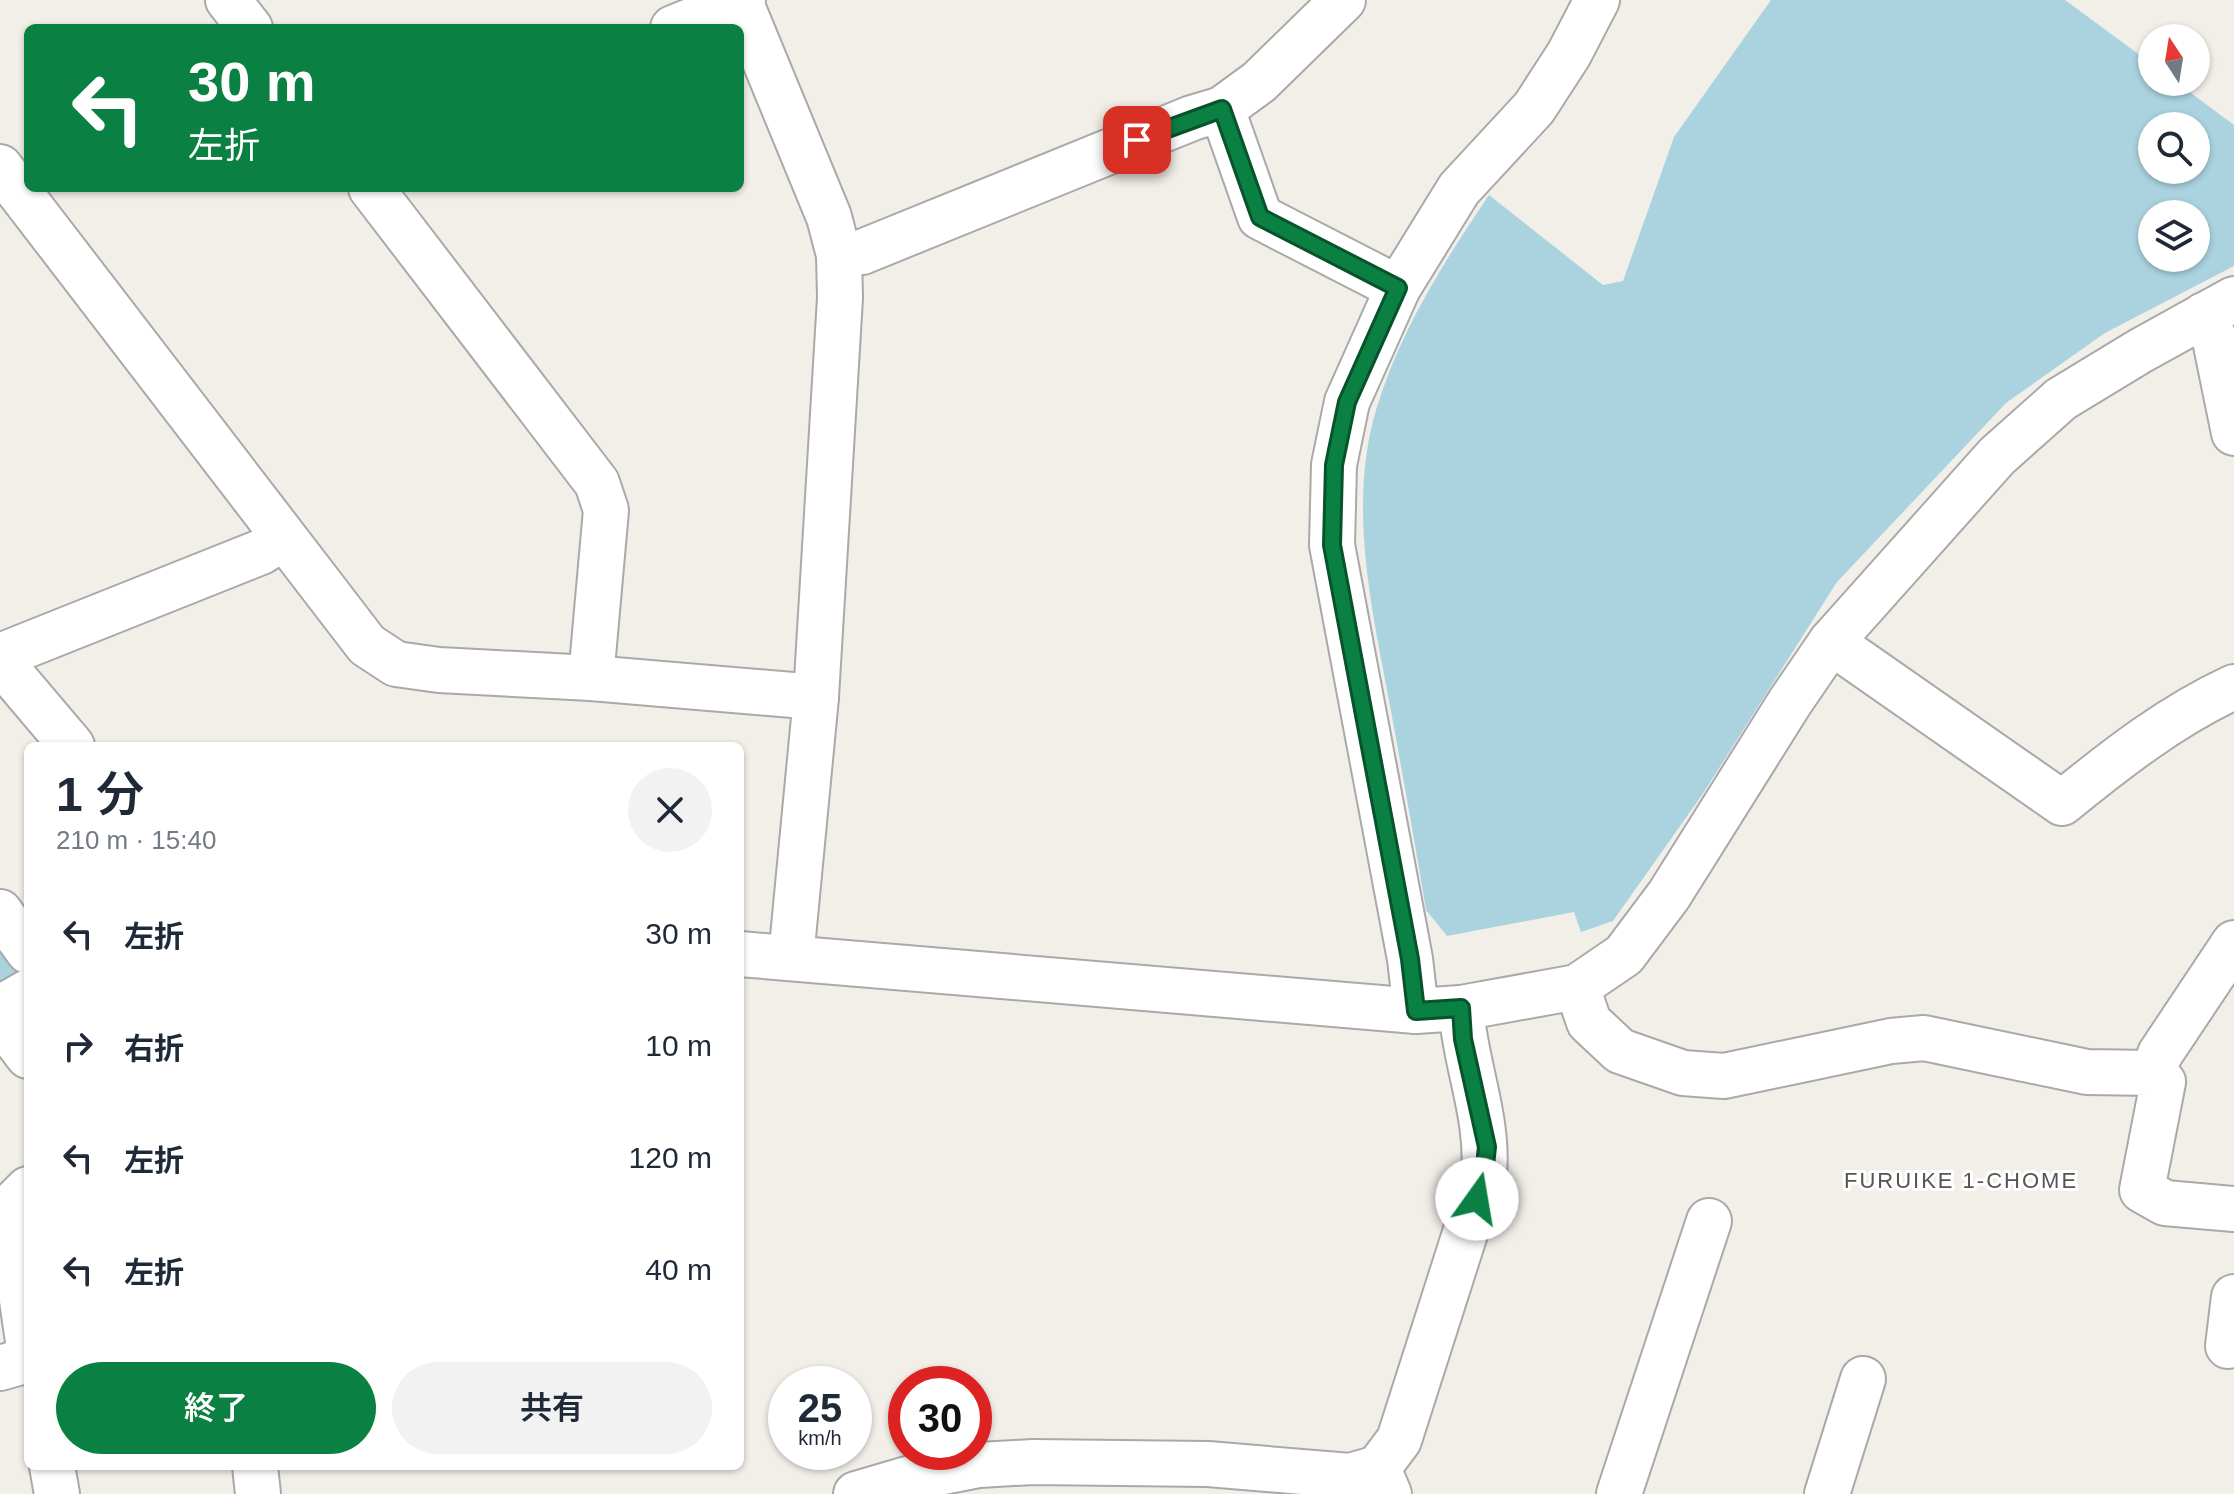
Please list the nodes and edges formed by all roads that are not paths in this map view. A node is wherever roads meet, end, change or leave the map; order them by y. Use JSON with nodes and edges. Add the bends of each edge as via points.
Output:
{"nodes":[{"id":1,"x":228,"y":0,"type":"edge"},
{"id":2,"x":742,"y":0,"type":"edge"},
{"id":3,"x":1343,"y":0,"type":"edge"},
{"id":4,"x":1597,"y":0,"type":"edge"},
{"id":5,"x":247,"y":24,"type":"edge"},
{"id":6,"x":683,"y":24,"type":"edge"},
{"id":7,"x":1222,"y":109,"type":"junction"},
{"id":8,"x":0,"y":167,"type":"edge"},
{"id":9,"x":374,"y":192,"type":"edge"},
{"id":10,"x":839,"y":255,"type":"junction"},
{"id":11,"x":1398,"y":288,"type":"junction"},
{"id":12,"x":2219,"y":307,"type":"edge"},
{"id":13,"x":2234,"y":433,"type":"edge"},
{"id":14,"x":283,"y":538,"type":"junction"},
{"id":15,"x":1831,"y":642,"type":"junction"},
{"id":16,"x":0,"y":658,"type":"edge"},
{"id":17,"x":591,"y":678,"type":"junction"},
{"id":18,"x":2234,"y":687,"type":"edge"},
{"id":19,"x":816,"y":697,"type":"junction"},
{"id":20,"x":69,"y":742,"type":"edge"},
{"id":21,"x":0,"y":912,"type":"edge"},
{"id":22,"x":2234,"y":943,"type":"edge"},
{"id":23,"x":24,"y":945,"type":"edge"},
{"id":24,"x":744,"y":954,"type":"edge"},
{"id":25,"x":791,"y":958,"type":"junction"},
{"id":26,"x":1577,"y":987,"type":"junction"},
{"id":27,"x":24,"y":994,"type":"edge"},
{"id":28,"x":0,"y":1008,"type":"edge"},
{"id":29,"x":1461,"y":1008,"type":"junction"},
{"id":30,"x":1416,"y":1011,"type":"junction"},
{"id":31,"x":0,"y":1019,"type":"edge"},
{"id":32,"x":24,"y":1051,"type":"edge"},
{"id":33,"x":2153,"y":1073,"type":"junction"},
{"id":34,"x":24,"y":1193,"type":"edge"},
{"id":35,"x":2234,"y":1209,"type":"edge"},
{"id":36,"x":1709,"y":1221,"type":"dead end"},
{"id":37,"x":2234,"y":1297,"type":"edge"},
{"id":38,"x":24,"y":1314,"type":"edge"},
{"id":39,"x":2228,"y":1346,"type":"dead end"},
{"id":40,"x":24,"y":1361,"type":"edge"},
{"id":41,"x":0,"y":1368,"type":"edge"},
{"id":42,"x":1863,"y":1379,"type":"dead end"},
{"id":43,"x":53,"y":1470,"type":"edge"},
{"id":44,"x":255,"y":1470,"type":"edge"},
{"id":45,"x":1206,"y":1479,"type":"edge"},
{"id":46,"x":1383,"y":1481,"type":"edge"},
{"id":47,"x":57,"y":1494,"type":"edge"},
{"id":48,"x":258,"y":1494,"type":"edge"},
{"id":49,"x":856,"y":1494,"type":"edge"},
{"id":50,"x":1619,"y":1494,"type":"edge"},
{"id":51,"x":1827,"y":1494,"type":"edge"}],
"edges":[{"from":1,"to":5,"type":"street"},
{"from":2,"to":6,"type":"street"},
{"from":2,"to":10,"type":"street","via":[[829,217]]},
{"from":3,"to":7,"type":"street","via":[[1259,82]]},
{"from":4,"to":11,"type":"street","via":[[1534,108],[1459,189]]},
{"from":7,"to":10,"type":"street","via":[[862,252]]},
{"from":7,"to":11,"type":"street","via":[[1260,217]]},
{"from":8,"to":14,"type":"street"},
{"from":9,"to":17,"type":"street","via":[[597,483],[606,510]]},
{"from":10,"to":19,"type":"street"},
{"from":11,"to":30,"type":"street","via":[[1347,402],[1334,465],[1332,545]]},
{"from":12,"to":13,"type":"street","via":[[2215,340]]},
{"from":12,"to":15,"type":"street","via":[[2061,399],[1997,456]]},
{"from":14,"to":16,"type":"street"},
{"from":14,"to":17,"type":"street","via":[[367,645],[396,664]]},
{"from":15,"to":18,"type":"street","via":[[2062,803],[2134,745]]},
{"from":15,"to":26,"type":"street","via":[[1669,895],[1624,955]]},
{"from":16,"to":20,"type":"street"},
{"from":17,"to":19,"type":"street"},
{"from":19,"to":25,"type":"street"},
{"from":21,"to":23,"type":"street"},
{"from":22,"to":33,"type":"street","via":[[2160,1054]]},
{"from":24,"to":25,"type":"street"},
{"from":25,"to":30,"type":"street"},
{"from":26,"to":29,"type":"street"},
{"from":26,"to":33,"type":"street","via":[[1589,1022],[1620,1051],[1683,1073],[1724,1076],[1924,1038],[2087,1072]]},
{"from":27,"to":28,"type":"street"},
{"from":29,"to":30,"type":"street"},
{"from":29,"to":46,"type":"street","via":[[1487,1147],[1484,1174]]},
{"from":31,"to":32,"type":"street"},
{"from":33,"to":35,"type":"street","via":[[2163,1082],[2142,1190],[2165,1203]]},
{"from":34,"to":38,"type":"street","via":[[11,1225]]},
{"from":36,"to":50,"type":"street"},
{"from":37,"to":39,"type":"street"},
{"from":40,"to":41,"type":"street"},
{"from":42,"to":51,"type":"street"},
{"from":43,"to":47,"type":"street"},
{"from":44,"to":48,"type":"street"},
{"from":45,"to":46,"type":"street","via":[[1350,1476]]},
{"from":45,"to":49,"type":"street","via":[[1033,1462],[979,1465]]}]}
